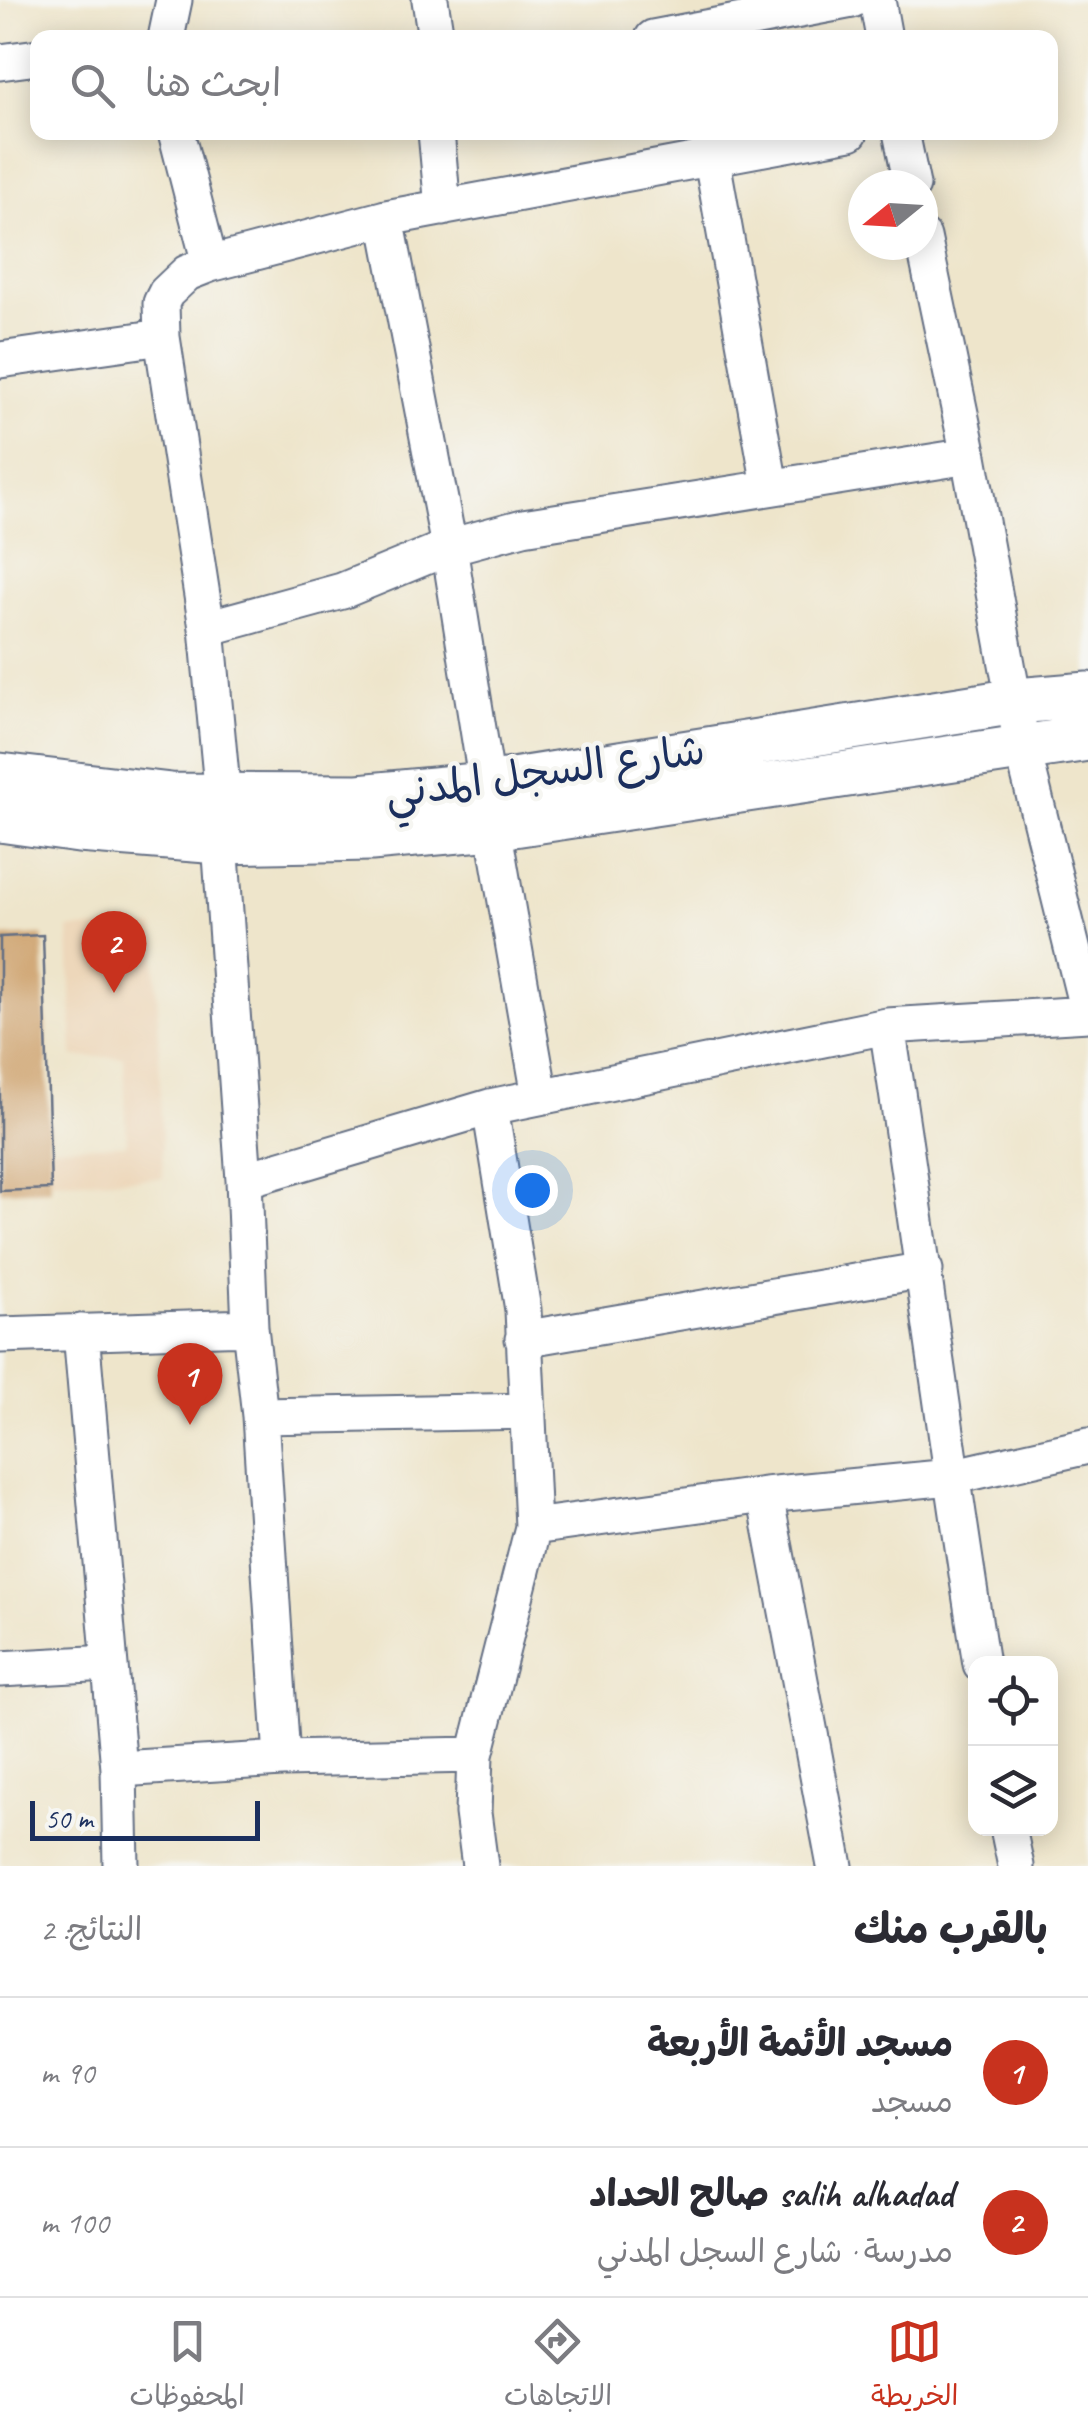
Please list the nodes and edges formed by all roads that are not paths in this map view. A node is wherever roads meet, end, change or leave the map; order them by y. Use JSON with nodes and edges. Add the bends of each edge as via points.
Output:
{"nodes":[{"id":1,"x":174,"y":0,"type":"edge"},
{"id":2,"x":430,"y":0,"type":"edge"},
{"id":3,"x":852,"y":0,"type":"edge"},
{"id":4,"x":877,"y":0,"type":"edge"},
{"id":5,"x":671,"y":27,"type":"edge"},
{"id":6,"x":167,"y":30,"type":"edge"},
{"id":7,"x":435,"y":30,"type":"edge"},
{"id":8,"x":883,"y":30,"type":"edge"},
{"id":9,"x":30,"y":58,"type":"edge"},
{"id":10,"x":0,"y":62,"type":"edge"},
{"id":11,"x":178,"y":140,"type":"edge"},
{"id":12,"x":437,"y":140,"type":"edge"},
{"id":13,"x":769,"y":140,"type":"edge"},
{"id":14,"x":903,"y":140,"type":"edge"},
{"id":15,"x":709,"y":146,"type":"edge"},
{"id":16,"x":909,"y":170,"type":"edge"},
{"id":17,"x":442,"y":208,"type":"junction"},
{"id":18,"x":386,"y":218,"type":"junction"},
{"id":19,"x":928,"y":260,"type":"edge"},
{"id":20,"x":210,"y":264,"type":"junction"},
{"id":21,"x":162,"y":337,"type":"junction"},
{"id":22,"x":0,"y":360,"type":"edge"},
{"id":23,"x":969,"y":456,"type":"junction"},
{"id":24,"x":770,"y":486,"type":"junction"},
{"id":25,"x":448,"y":547,"type":"junction"},
{"id":26,"x":207,"y":628,"type":"junction"},
{"id":27,"x":1088,"y":696,"type":"edge"},
{"id":28,"x":1016,"y":701,"type":"junction"},
{"id":29,"x":1088,"y":738,"type":"edge"},
{"id":30,"x":1022,"y":746,"type":"junction"},
{"id":31,"x":0,"y":776,"type":"edge"},
{"id":32,"x":490,"y":806,"type":"junction"},
{"id":33,"x":0,"y":819,"type":"edge"},
{"id":34,"x":222,"y":820,"type":"junction"},
{"id":35,"x":1088,"y":1013,"type":"edge"},
{"id":36,"x":887,"y":1026,"type":"junction"},
{"id":37,"x":540,"y":1096,"type":"junction"},
{"id":38,"x":490,"y":1108,"type":"junction"},
{"id":39,"x":244,"y":1180,"type":"junction"},
{"id":40,"x":925,"y":1270,"type":"junction"},
{"id":41,"x":250,"y":1326,"type":"junction"},
{"id":42,"x":81,"y":1332,"type":"junction"},
{"id":43,"x":0,"y":1336,"type":"edge"},
{"id":44,"x":523,"y":1340,"type":"junction"},
{"id":45,"x":528,"y":1411,"type":"junction"},
{"id":46,"x":260,"y":1416,"type":"junction"},
{"id":47,"x":1088,"y":1446,"type":"edge"},
{"id":48,"x":951,"y":1478,"type":"junction"},
{"id":49,"x":765,"y":1495,"type":"junction"},
{"id":50,"x":532,"y":1528,"type":"junction"},
{"id":51,"x":981,"y":1656,"type":"edge"},
{"id":52,"x":110,"y":1663,"type":"junction"},
{"id":53,"x":0,"y":1669,"type":"edge"},
{"id":54,"x":475,"y":1756,"type":"junction"},
{"id":55,"x":282,"y":1759,"type":"junction"},
{"id":56,"x":119,"y":1769,"type":"junction"},
{"id":57,"x":1010,"y":1836,"type":"edge"},
{"id":58,"x":121,"y":1866,"type":"edge"},
{"id":59,"x":480,"y":1866,"type":"edge"},
{"id":60,"x":835,"y":1866,"type":"edge"},
{"id":61,"x":1016,"y":1866,"type":"edge"}],
"edges":[{"from":1,"to":6,"type":"street"},
{"from":2,"to":7,"type":"street"},
{"from":3,"to":5,"type":"street"},
{"from":4,"to":8,"type":"street"},
{"from":9,"to":10,"type":"street"},
{"from":11,"to":20,"type":"street"},
{"from":12,"to":17,"type":"street"},
{"from":13,"to":15,"type":"street"},
{"from":14,"to":16,"type":"street"},
{"from":15,"to":17,"type":"street"},
{"from":15,"to":24,"type":"street"},
{"from":17,"to":18,"type":"street"},
{"from":18,"to":20,"type":"street"},
{"from":18,"to":25,"type":"street"},
{"from":19,"to":23,"type":"street"},
{"from":20,"to":21,"type":"street","via":[[187,273],[166,293]]},
{"from":21,"to":22,"type":"street"},
{"from":21,"to":26,"type":"street"},
{"from":23,"to":24,"type":"street"},
{"from":23,"to":28,"type":"street"},
{"from":24,"to":25,"type":"street","via":[[536,524]]},
{"from":25,"to":26,"type":"street","via":[[342,591]]},
{"from":25,"to":32,"type":"street"},
{"from":26,"to":34,"type":"street"},
{"from":27,"to":28,"type":"street","name":"شارع السجل المدني"},
{"from":28,"to":30,"type":"street"},
{"from":28,"to":32,"type":"street","name":"شارع السجل المدني"},
{"from":29,"to":30,"type":"street","name":"شارع السجل المدني"},
{"from":30,"to":32,"type":"street","name":"شارع السجل المدني"},
{"from":30,"to":35,"type":"street"},
{"from":31,"to":34,"type":"street","name":"شارع السجل المدني","via":[[130,792]]},
{"from":32,"to":34,"type":"street","name":"شارع السجل المدني","via":[[325,841]]},
{"from":32,"to":37,"type":"street"},
{"from":33,"to":34,"type":"street","name":"شارع السجل المدني","via":[[79,830]]},
{"from":34,"to":39,"type":"street"},
{"from":35,"to":36,"type":"street"},
{"from":36,"to":37,"type":"street"},
{"from":36,"to":40,"type":"street"},
{"from":37,"to":38,"type":"street"},
{"from":38,"to":39,"type":"street"},
{"from":38,"to":44,"type":"street"},
{"from":39,"to":41,"type":"street"},
{"from":40,"to":44,"type":"street"},
{"from":40,"to":48,"type":"street"},
{"from":41,"to":42,"type":"street"},
{"from":41,"to":46,"type":"street"},
{"from":42,"to":43,"type":"street"},
{"from":42,"to":52,"type":"street"},
{"from":44,"to":45,"type":"street"},
{"from":45,"to":46,"type":"street"},
{"from":45,"to":50,"type":"street"},
{"from":46,"to":55,"type":"street"},
{"from":47,"to":48,"type":"street"},
{"from":48,"to":49,"type":"street"},
{"from":48,"to":51,"type":"street"},
{"from":49,"to":50,"type":"street"},
{"from":49,"to":60,"type":"street"},
{"from":50,"to":54,"type":"street"},
{"from":52,"to":53,"type":"street"},
{"from":52,"to":56,"type":"street"},
{"from":54,"to":55,"type":"street"},
{"from":54,"to":59,"type":"street"},
{"from":55,"to":56,"type":"street"},
{"from":56,"to":58,"type":"street"},
{"from":57,"to":61,"type":"street"}]}
